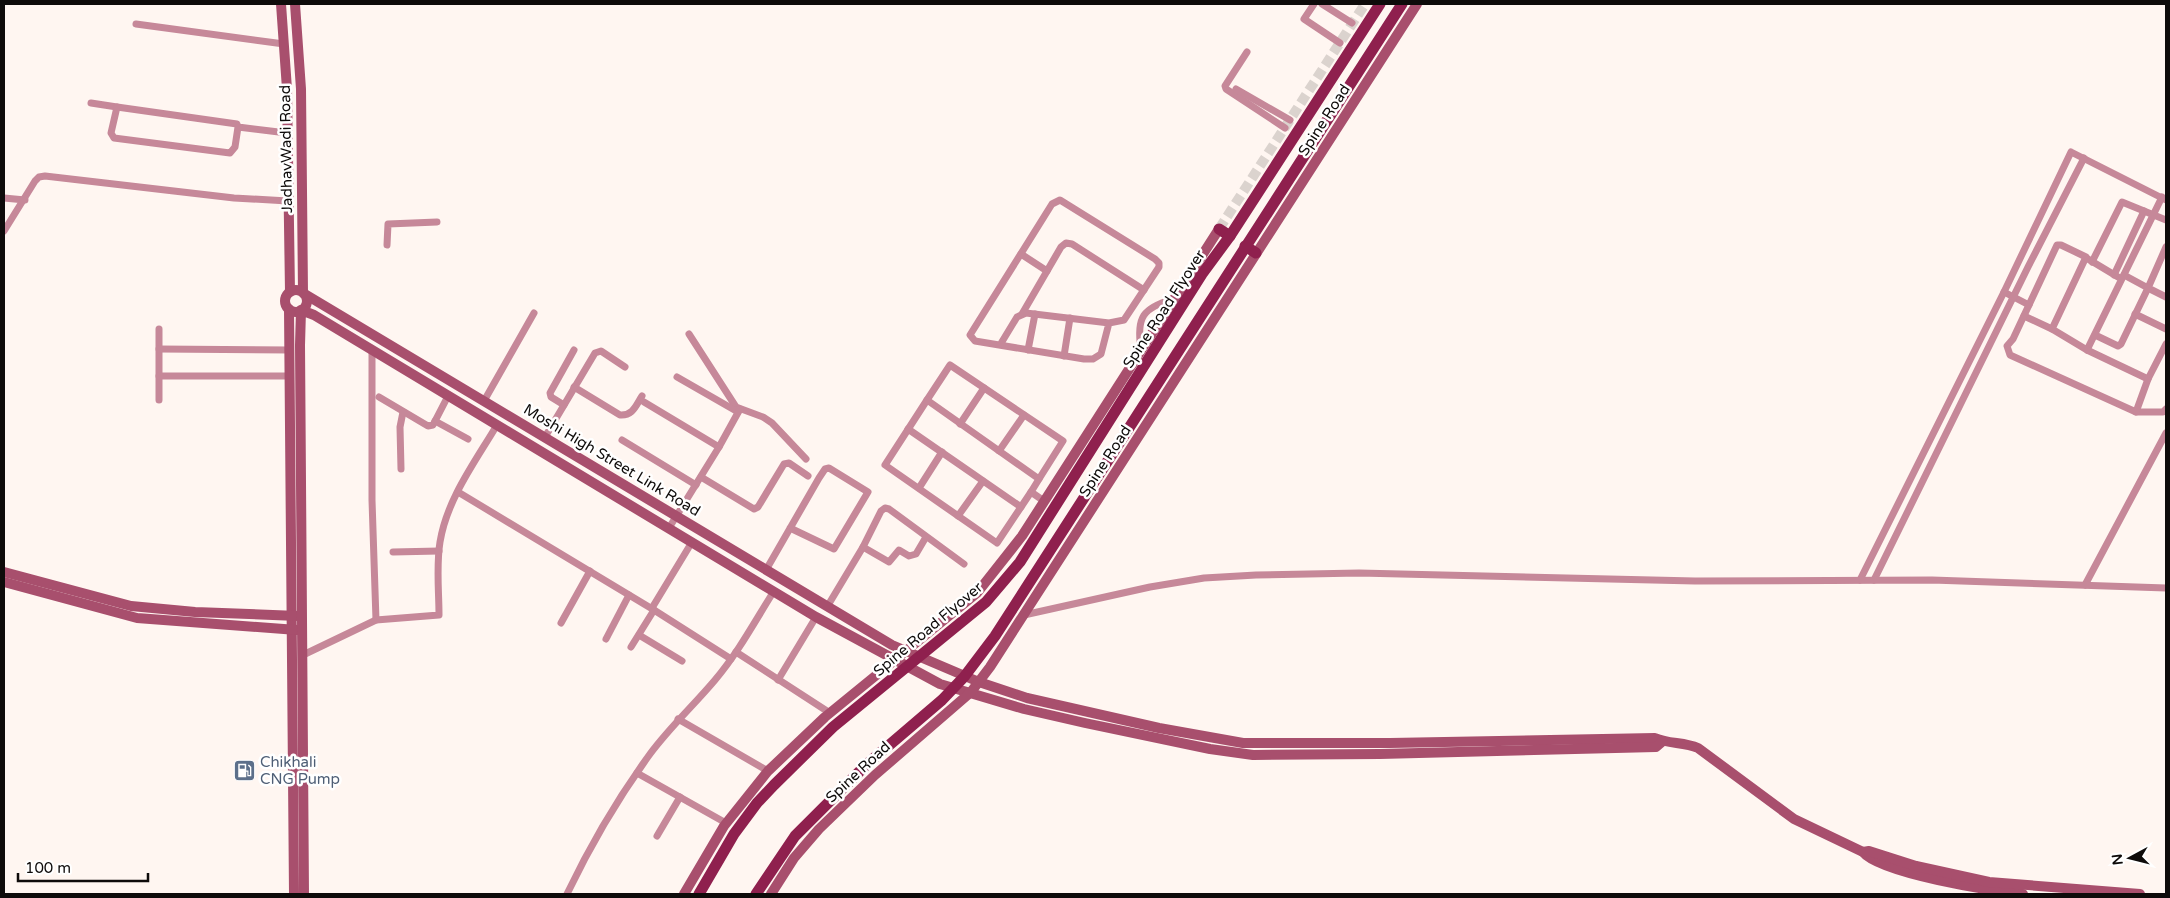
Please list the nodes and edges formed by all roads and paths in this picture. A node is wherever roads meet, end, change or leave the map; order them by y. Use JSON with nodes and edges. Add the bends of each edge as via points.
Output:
{"nodes":[{"id":1,"x":281,"y":4,"type":"edge"},
{"id":2,"x":295,"y":4,"type":"edge"},
{"id":3,"x":1314,"y":4,"type":"edge"},
{"id":4,"x":1322,"y":4,"type":"edge"},
{"id":5,"x":1380,"y":4,"type":"edge"},
{"id":6,"x":1402,"y":4,"type":"edge"},
{"id":7,"x":1417,"y":4,"type":"edge"},
{"id":8,"x":1352,"y":23,"type":"dead end"},
{"id":9,"x":136,"y":24,"type":"dead end"},
{"id":10,"x":1340,"y":43,"type":"dead end"},
{"id":11,"x":284,"y":44,"type":"junction"},
{"id":12,"x":1247,"y":52,"type":"dead end"},
{"id":13,"x":1236,"y":88,"type":"dead end"},
{"id":14,"x":91,"y":103,"type":"dead end"},
{"id":15,"x":117,"y":107,"type":"junction"},
{"id":16,"x":1290,"y":120,"type":"dead end"},
{"id":17,"x":238,"y":127,"type":"junction"},
{"id":18,"x":1285,"y":128,"type":"dead end"},
{"id":19,"x":287,"y":133,"type":"junction"},
{"id":20,"x":2084,"y":158,"type":"junction"},
{"id":21,"x":4,"y":198,"type":"edge"},
{"id":22,"x":2164,"y":198,"type":"edge"},
{"id":23,"x":25,"y":200,"type":"junction"},
{"id":24,"x":288,"y":201,"type":"junction"},
{"id":25,"x":2144,"y":211,"type":"junction"},
{"id":26,"x":2154,"y":215,"type":"junction"},
{"id":27,"x":2166,"y":220,"type":"edge"},
{"id":28,"x":438,"y":222,"type":"dead end"},
{"id":29,"x":1219,"y":229,"type":"joint"},
{"id":30,"x":4,"y":231,"type":"edge"},
{"id":31,"x":1230,"y":236,"type":"junction"},
{"id":32,"x":387,"y":245,"type":"dead end"},
{"id":33,"x":1245,"y":246,"type":"junction"},
{"id":34,"x":2166,"y":247,"type":"edge"},
{"id":35,"x":1020,"y":254,"type":"junction"},
{"id":36,"x":1256,"y":254,"type":"junction"},
{"id":37,"x":2089,"y":260,"type":"junction"},
{"id":38,"x":1047,"y":271,"type":"junction"},
{"id":39,"x":2114,"y":275,"type":"junction"},
{"id":40,"x":2123,"y":277,"type":"junction"},
{"id":41,"x":2148,"y":288,"type":"junction"},
{"id":42,"x":1144,"y":290,"type":"junction"},
{"id":43,"x":290,"y":292,"type":"junction"},
{"id":44,"x":2004,"y":292,"type":"junction"},
{"id":45,"x":303,"y":293,"type":"junction"},
{"id":46,"x":2013,"y":297,"type":"junction"},
{"id":47,"x":2166,"y":297,"type":"edge"},
{"id":48,"x":1173,"y":299,"type":"junction"},
{"id":49,"x":2029,"y":306,"type":"junction"},
{"id":50,"x":1132,"y":308,"type":"junction"},
{"id":51,"x":289,"y":309,"type":"junction"},
{"id":52,"x":302,"y":310,"type":"junction"},
{"id":53,"x":534,"y":313,"type":"dead end"},
{"id":54,"x":1022,"y":314,"type":"junction"},
{"id":55,"x":1035,"y":314,"type":"junction"},
{"id":56,"x":2135,"y":314,"type":"junction"},
{"id":57,"x":1144,"y":316,"type":"junction"},
{"id":58,"x":2024,"y":316,"type":"junction"},
{"id":59,"x":1070,"y":318,"type":"junction"},
{"id":60,"x":1109,"y":323,"type":"junction"},
{"id":61,"x":159,"y":329,"type":"dead end"},
{"id":62,"x":2052,"y":329,"type":"junction"},
{"id":63,"x":2166,"y":329,"type":"edge"},
{"id":64,"x":689,"y":334,"type":"dead end"},
{"id":65,"x":2095,"y":335,"type":"junction"},
{"id":66,"x":2166,"y":344,"type":"edge"},
{"id":67,"x":1000,"y":345,"type":"junction"},
{"id":68,"x":159,"y":349,"type":"junction"},
{"id":69,"x":1141,"y":349,"type":"junction"},
{"id":70,"x":290,"y":350,"type":"junction"},
{"id":71,"x":574,"y":350,"type":"dead end"},
{"id":72,"x":1028,"y":350,"type":"junction"},
{"id":73,"x":2087,"y":350,"type":"junction"},
{"id":74,"x":372,"y":352,"type":"junction"},
{"id":75,"x":1064,"y":356,"type":"junction"},
{"id":76,"x":625,"y":367,"type":"dead end"},
{"id":77,"x":159,"y":376,"type":"junction"},
{"id":78,"x":290,"y":376,"type":"junction"},
{"id":79,"x":677,"y":377,"type":"dead end"},
{"id":80,"x":2148,"y":379,"type":"junction"},
{"id":81,"x":574,"y":387,"type":"junction"},
{"id":82,"x":984,"y":388,"type":"junction"},
{"id":83,"x":448,"y":396,"type":"junction"},
{"id":84,"x":378,"y":397,"type":"dead end"},
{"id":85,"x":159,"y":400,"type":"dead end"},
{"id":86,"x":927,"y":400,"type":"junction"},
{"id":87,"x":488,"y":403,"type":"junction"},
{"id":88,"x":564,"y":405,"type":"junction"},
{"id":89,"x":2166,"y":409,"type":"edge"},
{"id":90,"x":739,"y":411,"type":"junction"},
{"id":91,"x":403,"y":412,"type":"junction"},
{"id":92,"x":2136,"y":412,"type":"junction"},
{"id":93,"x":1024,"y":415,"type":"junction"},
{"id":94,"x":484,"y":417,"type":"junction"},
{"id":95,"x":435,"y":421,"type":"junction"},
{"id":96,"x":960,"y":424,"type":"junction"},
{"id":97,"x":497,"y":425,"type":"junction"},
{"id":98,"x":908,"y":429,"type":"junction"},
{"id":99,"x":2166,"y":433,"type":"edge"},
{"id":100,"x":545,"y":437,"type":"junction"},
{"id":101,"x":468,"y":439,"type":"dead end"},
{"id":102,"x":622,"y":440,"type":"dead end"},
{"id":103,"x":719,"y":448,"type":"junction"},
{"id":104,"x":999,"y":451,"type":"junction"},
{"id":105,"x":942,"y":452,"type":"junction"},
{"id":106,"x":806,"y":459,"type":"dead end"},
{"id":107,"x":402,"y":469,"type":"dead end"},
{"id":108,"x":808,"y":476,"type":"dead end"},
{"id":109,"x":701,"y":477,"type":"junction"},
{"id":110,"x":1039,"y":479,"type":"junction"},
{"id":111,"x":983,"y":481,"type":"junction"},
{"id":112,"x":696,"y":485,"type":"junction"},
{"id":113,"x":919,"y":488,"type":"junction"},
{"id":114,"x":458,"y":492,"type":"junction"},
{"id":115,"x":1031,"y":492,"type":"junction"},
{"id":116,"x":1044,"y":501,"type":"junction"},
{"id":117,"x":1021,"y":507,"type":"junction"},
{"id":118,"x":676,"y":516,"type":"junction"},
{"id":119,"x":958,"y":516,"type":"junction"},
{"id":120,"x":669,"y":528,"type":"junction"},
{"id":121,"x":790,"y":528,"type":"junction"},
{"id":122,"x":926,"y":538,"type":"junction"},
{"id":123,"x":692,"y":542,"type":"junction"},
{"id":124,"x":863,"y":547,"type":"junction"},
{"id":125,"x":439,"y":551,"type":"junction"},
{"id":126,"x":393,"y":552,"type":"dead end"},
{"id":127,"x":964,"y":564,"type":"dead end"},
{"id":128,"x":766,"y":570,"type":"junction"},
{"id":129,"x":590,"y":571,"type":"junction"},
{"id":130,"x":4,"y":572,"type":"edge"},
{"id":131,"x":1860,"y":580,"type":"junction"},
{"id":132,"x":1874,"y":580,"type":"junction"},
{"id":133,"x":4,"y":582,"type":"edge"},
{"id":134,"x":2085,"y":585,"type":"junction"},
{"id":135,"x":2166,"y":588,"type":"edge"},
{"id":136,"x":774,"y":592,"type":"junction"},
{"id":137,"x":629,"y":595,"type":"junction"},
{"id":138,"x":827,"y":607,"type":"junction"},
{"id":139,"x":653,"y":609,"type":"junction"},
{"id":140,"x":1024,"y":615,"type":"junction"},
{"id":141,"x":297,"y":616,"type":"junction"},
{"id":142,"x":816,"y":617,"type":"junction"},
{"id":143,"x":376,"y":620,"type":"junction"},
{"id":144,"x":561,"y":622,"type":"dead end"},
{"id":145,"x":297,"y":630,"type":"junction"},
{"id":146,"x":638,"y":635,"type":"junction"},
{"id":147,"x":606,"y":638,"type":"dead end"},
{"id":148,"x":631,"y":647,"type":"dead end"},
{"id":149,"x":907,"y":651,"type":"junction"},
{"id":150,"x":303,"y":655,"type":"junction"},
{"id":151,"x":734,"y":656,"type":"junction"},
{"id":152,"x":895,"y":660,"type":"junction"},
{"id":153,"x":682,"y":661,"type":"dead end"},
{"id":154,"x":778,"y":680,"type":"junction"},
{"id":155,"x":979,"y":682,"type":"junction"},
{"id":156,"x":970,"y":693,"type":"junction"},
{"id":157,"x":830,"y":713,"type":"junction"},
{"id":158,"x":678,"y":719,"type":"junction"},
{"id":159,"x":1663,"y":741,"type":"junction"},
{"id":160,"x":1429,"y":742,"type":"junction"},
{"id":161,"x":1430,"y":754,"type":"junction"},
{"id":162,"x":768,"y":771,"type":"junction"},
{"id":163,"x":637,"y":773,"type":"junction"},
{"id":164,"x":680,"y":797,"type":"junction"},
{"id":165,"x":726,"y":823,"type":"junction"},
{"id":166,"x":657,"y":836,"type":"dead end"},
{"id":167,"x":1863,"y":852,"type":"junction"},
{"id":168,"x":294,"y":894,"type":"edge"},
{"id":169,"x":304,"y":894,"type":"edge"},
{"id":170,"x":568,"y":894,"type":"edge"},
{"id":171,"x":684,"y":894,"type":"edge"},
{"id":172,"x":699,"y":894,"type":"edge"},
{"id":173,"x":756,"y":894,"type":"edge"},
{"id":174,"x":771,"y":894,"type":"edge"},
{"id":175,"x":2023,"y":894,"type":"edge"},
{"id":176,"x":2140,"y":894,"type":"edge"}],
"edges":[{"from":1,"to":11,"type":"street","name":"JadhavWadi Road"},
{"from":2,"to":45,"type":"street","name":"JadhavWadi Road","via":[[301,89]]},
{"from":3,"to":10,"type":"street","via":[[1304,19]]},
{"from":4,"to":8,"type":"street"},
{"from":5,"to":31,"type":"main road","name":"Spine Road"},
{"from":6,"to":33,"type":"main road","name":"Spine Road"},
{"from":7,"to":36,"type":"street","name":"Spine Road"},
{"from":9,"to":11,"type":"street"},
{"from":11,"to":19,"type":"street","name":"JadhavWadi Road"},
{"from":12,"to":18,"type":"street","via":[[1226,89]]},
{"from":13,"to":16,"type":"street"},
{"from":14,"to":15,"type":"street"},
{"from":15,"to":17,"type":"street","via":[[237,124]]},
{"from":15,"to":17,"type":"street","via":[[114,138],[230,153],[235,147]]},
{"from":17,"to":19,"type":"street"},
{"from":19,"to":24,"type":"street","name":"JadhavWadi Road"},
{"from":20,"to":22,"type":"street"},
{"from":20,"to":44,"type":"street","via":[[2071,152]]},
{"from":20,"to":46,"type":"street"},
{"from":21,"to":23,"type":"street"},
{"from":22,"to":26,"type":"street"},
{"from":23,"to":24,"type":"street","via":[[35,181],[45,176],[234,198]]},
{"from":23,"to":30,"type":"street"},
{"from":24,"to":43,"type":"street","name":"JadhavWadi Road"},
{"from":25,"to":26,"type":"street"},
{"from":25,"to":37,"type":"street","via":[[2122,202]]},
{"from":25,"to":39,"type":"street"},
{"from":26,"to":27,"type":"street"},
{"from":26,"to":40,"type":"street"},
{"from":28,"to":32,"type":"street","via":[[388,224]]},
{"from":29,"to":31,"type":"main road"},
{"from":29,"to":48,"type":"street","name":"Spine Road"},
{"from":31,"to":172,"type":"main road","name":"Spine Road Flyover","via":[[1202,274],[1032,543],[998,588],[969,618],[833,727],[757,803],[734,834]]},
{"from":33,"to":36,"type":"main road"},
{"from":33,"to":173,"type":"main road","via":[[996,636],[942,700],[866,765],[809,820],[775,862]]},
{"from":34,"to":41,"type":"street"},
{"from":35,"to":38,"type":"street"},
{"from":35,"to":42,"type":"street","via":[[1052,204],[1060,200],[1159,263]]},
{"from":35,"to":67,"type":"street","via":[[970,336],[975,341]]},
{"from":36,"to":140,"type":"street","name":"Spine Road"},
{"from":37,"to":39,"type":"street"},
{"from":37,"to":49,"type":"street","via":[[2057,245]]},
{"from":37,"to":62,"type":"street"},
{"from":38,"to":42,"type":"street","via":[[1061,246],[1072,244]]},
{"from":38,"to":54,"type":"street"},
{"from":39,"to":40,"type":"street"},
{"from":40,"to":41,"type":"street"},
{"from":40,"to":65,"type":"street"},
{"from":41,"to":47,"type":"street"},
{"from":41,"to":56,"type":"street"},
{"from":42,"to":50,"type":"street"},
{"from":43,"to":45,"type":"street","via":[[297,290]]},
{"from":43,"to":51,"type":"street","name":"JadhavWadi Road","via":[[285,300]]},
{"from":44,"to":46,"type":"street"},
{"from":44,"to":131,"type":"street"},
{"from":45,"to":52,"type":"street","name":"JadhavWadi Road","via":[[306,302]]},
{"from":45,"to":87,"type":"street","name":"Moshi High Street Link Road"},
{"from":46,"to":49,"type":"street"},
{"from":46,"to":132,"type":"street"},
{"from":48,"to":57,"type":"street","via":[[1153,305]]},
{"from":48,"to":69,"type":"street","name":"Spine Road"},
{"from":49,"to":58,"type":"street"},
{"from":50,"to":57,"type":"street"},
{"from":50,"to":60,"type":"street","via":[[1124,320]]},
{"from":51,"to":52,"type":"street","via":[[295,312]]},
{"from":51,"to":70,"type":"street"},
{"from":52,"to":74,"type":"street","name":"Moshi High Street Link Road"},
{"from":52,"to":141,"type":"street","name":"JadhavWadi Road"},
{"from":53,"to":87,"type":"street"},
{"from":54,"to":55,"type":"street"},
{"from":54,"to":67,"type":"street"},
{"from":55,"to":59,"type":"street"},
{"from":55,"to":72,"type":"street"},
{"from":56,"to":63,"type":"street"},
{"from":56,"to":65,"type":"street","via":[[2119,345]]},
{"from":57,"to":69,"type":"street","via":[[1138,332]]},
{"from":58,"to":62,"type":"street"},
{"from":58,"to":92,"type":"street","via":[[2007,346],[2010,355]]},
{"from":59,"to":60,"type":"street"},
{"from":59,"to":75,"type":"street"},
{"from":60,"to":75,"type":"street","via":[[1101,354],[1097,357]]},
{"from":61,"to":68,"type":"street"},
{"from":62,"to":73,"type":"street"},
{"from":64,"to":90,"type":"street"},
{"from":65,"to":73,"type":"street"},
{"from":66,"to":80,"type":"street"},
{"from":67,"to":72,"type":"street"},
{"from":68,"to":70,"type":"street"},
{"from":68,"to":77,"type":"street"},
{"from":69,"to":116,"type":"street","name":"Spine Road"},
{"from":70,"to":78,"type":"street"},
{"from":71,"to":88,"type":"street","via":[[550,393],[550,397]]},
{"from":72,"to":75,"type":"street"},
{"from":73,"to":80,"type":"street"},
{"from":74,"to":83,"type":"street","name":"Moshi High Street Link Road"},
{"from":74,"to":143,"type":"street"},
{"from":76,"to":81,"type":"street","via":[[598,351]]},
{"from":77,"to":78,"type":"street"},
{"from":77,"to":85,"type":"street"},
{"from":78,"to":141,"type":"street"},
{"from":79,"to":90,"type":"street"},
{"from":80,"to":92,"type":"street"},
{"from":81,"to":88,"type":"street"},
{"from":81,"to":103,"type":"street","via":[[620,415],[627,416],[643,399]]},
{"from":82,"to":86,"type":"street","via":[[950,365]]},
{"from":82,"to":93,"type":"street"},
{"from":82,"to":96,"type":"street"},
{"from":83,"to":94,"type":"street","name":"Moshi High Street Link Road"},
{"from":83,"to":95,"type":"street"},
{"from":84,"to":91,"type":"street"},
{"from":86,"to":96,"type":"street"},
{"from":86,"to":98,"type":"street"},
{"from":87,"to":94,"type":"street"},
{"from":87,"to":100,"type":"street","name":"Moshi High Street Link Road"},
{"from":88,"to":100,"type":"street"},
{"from":89,"to":92,"type":"street","via":[[2163,412]]},
{"from":90,"to":103,"type":"street"},
{"from":90,"to":106,"type":"street","via":[[763,417],[772,423]]},
{"from":91,"to":95,"type":"street","via":[[428,426]]},
{"from":91,"to":107,"type":"street","via":[[400,423]]},
{"from":93,"to":104,"type":"street"},
{"from":93,"to":110,"type":"street","via":[[1063,441]]},
{"from":94,"to":97,"type":"street","name":"Moshi High Street Link Road"},
{"from":95,"to":101,"type":"street"},
{"from":96,"to":104,"type":"street"},
{"from":97,"to":114,"type":"street"},
{"from":97,"to":120,"type":"street","name":"Moshi High Street Link Road"},
{"from":98,"to":105,"type":"street"},
{"from":98,"to":113,"type":"street","via":[[885,464]]},
{"from":99,"to":134,"type":"street"},
{"from":100,"to":118,"type":"street","name":"Moshi High Street Link Road"},
{"from":102,"to":112,"type":"street"},
{"from":103,"to":109,"type":"street"},
{"from":104,"to":110,"type":"street"},
{"from":105,"to":111,"type":"street"},
{"from":105,"to":113,"type":"street"},
{"from":108,"to":109,"type":"street","via":[[790,464],[784,464],[754,509]]},
{"from":109,"to":112,"type":"street"},
{"from":110,"to":115,"type":"street"},
{"from":111,"to":117,"type":"street"},
{"from":111,"to":119,"type":"street"},
{"from":112,"to":118,"type":"street"},
{"from":113,"to":119,"type":"street"},
{"from":114,"to":125,"type":"street","via":[[452,499]]},
{"from":114,"to":129,"type":"street"},
{"from":115,"to":116,"type":"street"},
{"from":115,"to":117,"type":"street"},
{"from":116,"to":149,"type":"street","name":"Spine Road","via":[[1010,554],[977,593]]},
{"from":117,"to":119,"type":"street","via":[[997,543]]},
{"from":118,"to":120,"type":"street"},
{"from":118,"to":128,"type":"street","name":"Moshi High Street Link Road"},
{"from":120,"to":123,"type":"street","name":"Moshi High Street Link Road"},
{"from":121,"to":121,"type":"street","via":[[834,549],[868,492],[829,468],[825,469]]},
{"from":121,"to":128,"type":"street"},
{"from":122,"to":124,"type":"street","via":[[913,556],[899,550],[890,562]]},
{"from":122,"to":124,"type":"street","via":[[884,508]]},
{"from":122,"to":127,"type":"street"},
{"from":123,"to":136,"type":"street","name":"Moshi High Street Link Road"},
{"from":123,"to":139,"type":"street"},
{"from":124,"to":138,"type":"street"},
{"from":125,"to":126,"type":"street"},
{"from":125,"to":143,"type":"street","via":[[439,615]]},
{"from":128,"to":138,"type":"street","name":"Moshi High Street Link Road"},
{"from":129,"to":137,"type":"street"},
{"from":129,"to":144,"type":"street"},
{"from":130,"to":141,"type":"street","via":[[131,606]]},
{"from":131,"to":132,"type":"street"},
{"from":131,"to":140,"type":"street","via":[[1695,581],[1359,573],[1256,574],[1150,586]]},
{"from":132,"to":134,"type":"street"},
{"from":133,"to":145,"type":"street","via":[[137,618]]},
{"from":134,"to":135,"type":"street"},
{"from":136,"to":142,"type":"street","name":"Moshi High Street Link Road"},
{"from":136,"to":151,"type":"street"},
{"from":137,"to":139,"type":"street"},
{"from":137,"to":147,"type":"street"},
{"from":138,"to":149,"type":"street","name":"Moshi High Street Link Road"},
{"from":139,"to":146,"type":"street"},
{"from":139,"to":151,"type":"street"},
{"from":140,"to":155,"type":"street","name":"Spine Road"},
{"from":141,"to":145,"type":"street"},
{"from":142,"to":152,"type":"street","name":"Moshi High Street Link Road"},
{"from":142,"to":154,"type":"street"},
{"from":143,"to":150,"type":"street"},
{"from":145,"to":150,"type":"street"},
{"from":145,"to":168,"type":"street"},
{"from":146,"to":148,"type":"street"},
{"from":146,"to":153,"type":"street"},
{"from":149,"to":152,"type":"street","name":"Spine Road"},
{"from":149,"to":155,"type":"street","name":"Moshi High Street Link Road"},
{"from":150,"to":169,"type":"street"},
{"from":151,"to":154,"type":"street"},
{"from":151,"to":158,"type":"street"},
{"from":152,"to":156,"type":"street","name":"Moshi High Street Link Road","via":[[940,684]]},
{"from":152,"to":157,"type":"street","name":"Spine Road"},
{"from":154,"to":157,"type":"street"},
{"from":155,"to":156,"type":"street","name":"Spine Road"},
{"from":155,"to":160,"type":"street","name":"Moshi High Street Link Road","via":[[1092,714],[1243,743]]},
{"from":156,"to":161,"type":"street","name":"Moshi High Street Link Road","via":[[1085,723],[1240,753]]},
{"from":156,"to":174,"type":"street","name":"Spine Road","via":[[874,775],[819,829]]},
{"from":157,"to":162,"type":"street","name":"Spine Road"},
{"from":158,"to":162,"type":"street"},
{"from":158,"to":163,"type":"street"},
{"from":159,"to":160,"type":"street","name":"Moshi High Street Link Road","via":[[1655,738]]},
{"from":159,"to":161,"type":"street","name":"Moshi High Street Link Road","via":[[1656,747]]},
{"from":159,"to":167,"type":"street","name":"Moshi High Street Link Road","via":[[1698,748],[1794,819]]},
{"from":160,"to":161,"type":"street"},
{"from":162,"to":165,"type":"street","name":"Spine Road"},
{"from":163,"to":164,"type":"street"},
{"from":163,"to":170,"type":"street","via":[[580,867]]},
{"from":164,"to":165,"type":"street"},
{"from":164,"to":166,"type":"street"},
{"from":165,"to":171,"type":"street","name":"Spine Road"},
{"from":167,"to":175,"type":"street","via":[[1867,858],[1906,872],[1987,890]]},
{"from":167,"to":176,"type":"street","via":[[1989,882]]}]}
